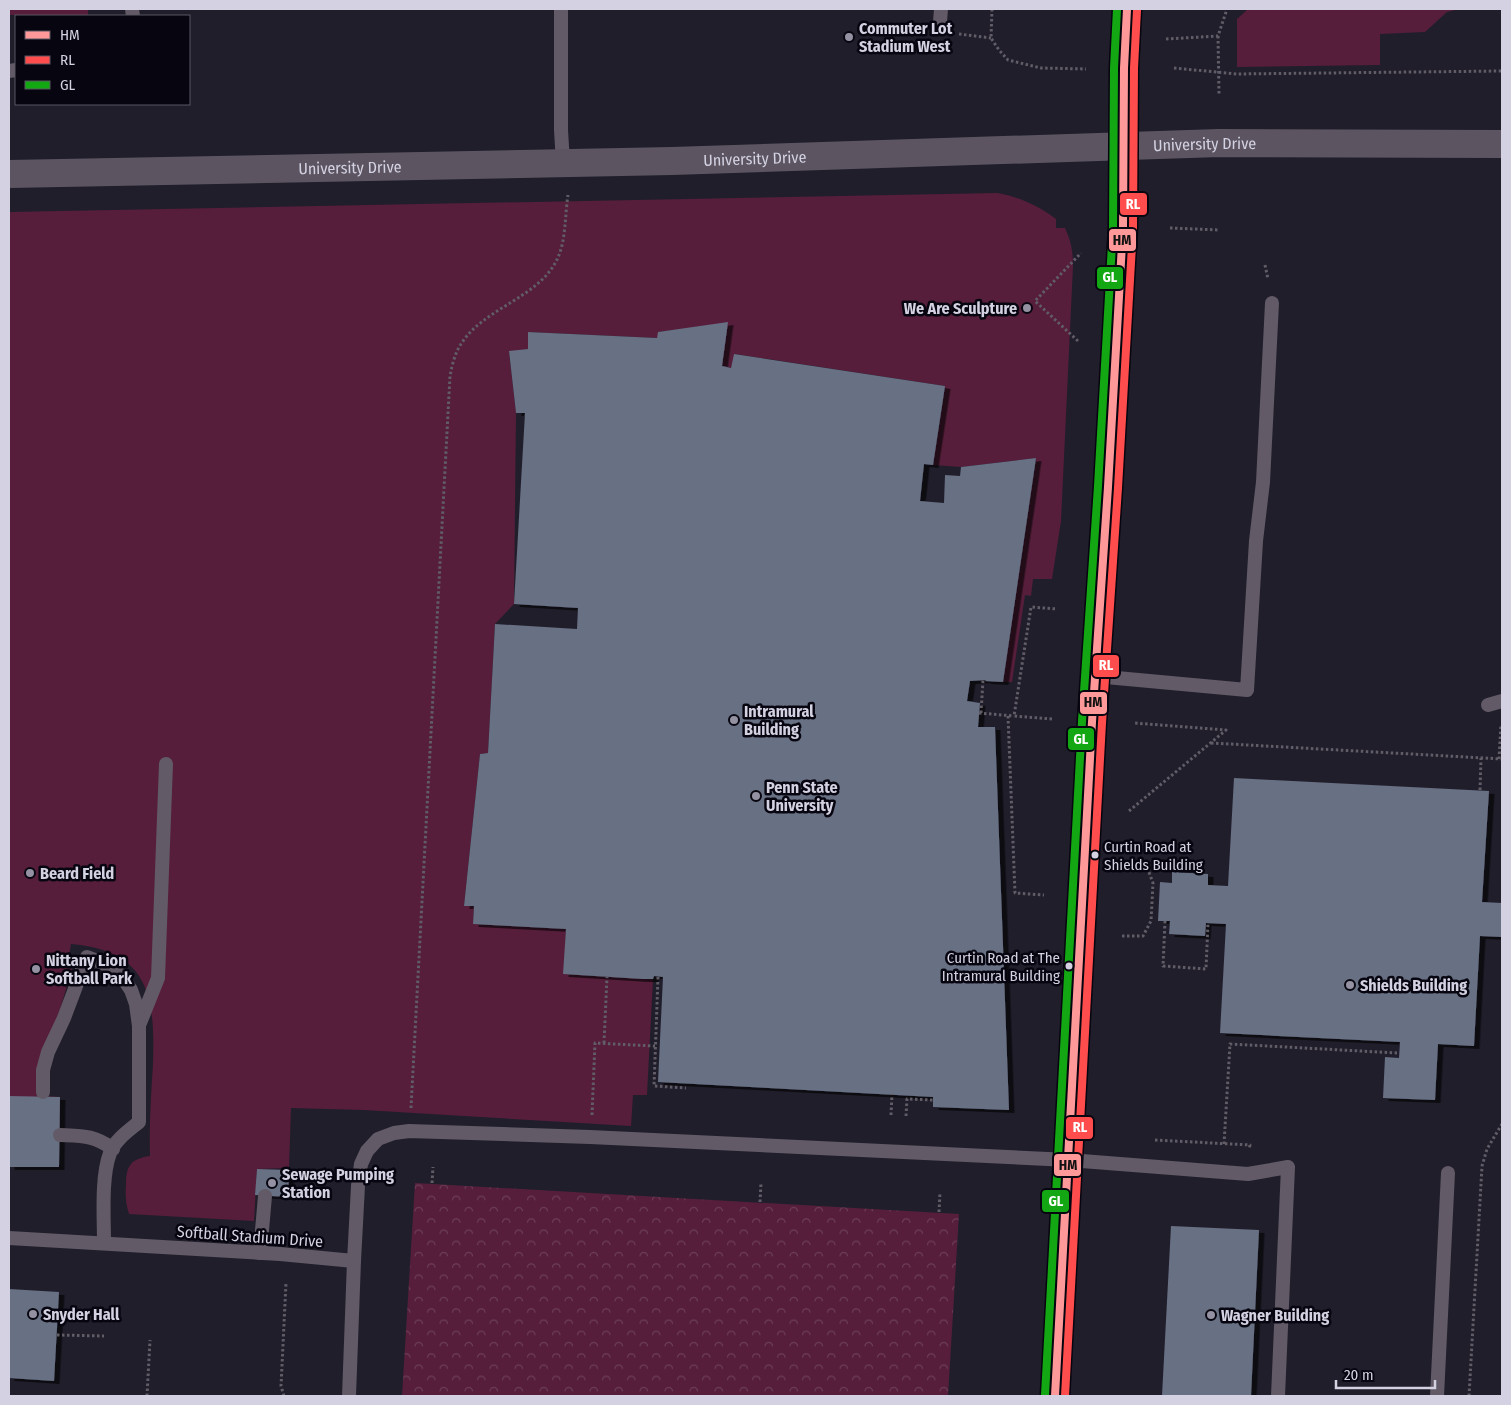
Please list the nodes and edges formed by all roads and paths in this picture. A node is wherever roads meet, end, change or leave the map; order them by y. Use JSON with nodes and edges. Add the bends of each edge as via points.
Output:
{"nodes":[{"id":1,"x":561,"y":9,"type":"edge"},
{"id":2,"x":992,"y":9,"type":"edge"},
{"id":3,"x":1127,"y":9,"type":"edge"},
{"id":4,"x":1227,"y":9,"type":"edge"},
{"id":5,"x":958,"y":34,"type":"dead end"},
{"id":6,"x":1218,"y":36,"type":"junction"},
{"id":7,"x":990,"y":38,"type":"junction"},
{"id":8,"x":1166,"y":39,"type":"dead end"},
{"id":9,"x":1174,"y":68,"type":"dead end"},
{"id":10,"x":1086,"y":69,"type":"dead end"},
{"id":11,"x":1502,"y":71,"type":"edge"},
{"id":12,"x":1218,"y":72,"type":"junction"},
{"id":13,"x":1219,"y":94,"type":"dead end"},
{"id":14,"x":1502,"y":144,"type":"edge"},
{"id":15,"x":1124,"y":146,"type":"junction"},
{"id":16,"x":563,"y":163,"type":"junction"},
{"id":17,"x":9,"y":174,"type":"edge"},
{"id":18,"x":568,"y":195,"type":"dead end"},
{"id":19,"x":1170,"y":228,"type":"dead end"},
{"id":20,"x":1220,"y":230,"type":"dead end"},
{"id":21,"x":1081,"y":253,"type":"dead end"},
{"id":22,"x":1272,"y":303,"type":"dead end"},
{"id":23,"x":1078,"y":341,"type":"dead end"},
{"id":24,"x":1058,"y":609,"type":"dead end"},
{"id":25,"x":1095,"y":676,"type":"junction"},
{"id":26,"x":983,"y":680,"type":"dead end"},
{"id":27,"x":1502,"y":701,"type":"edge"},
{"id":28,"x":1488,"y":705,"type":"dead end"},
{"id":29,"x":1008,"y":716,"type":"junction"},
{"id":30,"x":1014,"y":716,"type":"junction"},
{"id":31,"x":1052,"y":719,"type":"dead end"},
{"id":32,"x":1134,"y":723,"type":"dead end"},
{"id":33,"x":1501,"y":723,"type":"edge"},
{"id":34,"x":1211,"y":743,"type":"junction"},
{"id":35,"x":1481,"y":758,"type":"junction"},
{"id":36,"x":1501,"y":759,"type":"edge"},
{"id":37,"x":166,"y":764,"type":"dead end"},
{"id":38,"x":1480,"y":790,"type":"dead end"},
{"id":39,"x":1129,"y":811,"type":"dead end"},
{"id":40,"x":1126,"y":866,"type":"dead end"},
{"id":41,"x":1044,"y":895,"type":"dead end"},
{"id":42,"x":1152,"y":901,"type":"junction"},
{"id":43,"x":1159,"y":901,"type":"dead end"},
{"id":44,"x":1165,"y":921,"type":"dead end"},
{"id":45,"x":1208,"y":923,"type":"dead end"},
{"id":46,"x":1122,"y":936,"type":"dead end"},
{"id":47,"x":607,"y":977,"type":"dead end"},
{"id":48,"x":658,"y":977,"type":"dead end"},
{"id":49,"x":139,"y":1026,"type":"junction"},
{"id":50,"x":604,"y":1043,"type":"junction"},
{"id":51,"x":655,"y":1046,"type":"junction"},
{"id":52,"x":1397,"y":1053,"type":"dead end"},
{"id":53,"x":686,"y":1088,"type":"dead end"},
{"id":54,"x":43,"y":1092,"type":"dead end"},
{"id":55,"x":892,"y":1094,"type":"dead end"},
{"id":56,"x":933,"y":1100,"type":"dead end"},
{"id":57,"x":891,"y":1115,"type":"dead end"},
{"id":58,"x":906,"y":1116,"type":"dead end"},
{"id":59,"x":1502,"y":1124,"type":"edge"},
{"id":60,"x":409,"y":1131,"type":"junction"},
{"id":61,"x":1496,"y":1132,"type":"junction"},
{"id":62,"x":1502,"y":1133,"type":"edge"},
{"id":63,"x":60,"y":1135,"type":"dead end"},
{"id":64,"x":590,"y":1137,"type":"junction"},
{"id":65,"x":1148,"y":1140,"type":"dead end"},
{"id":66,"x":1224,"y":1144,"type":"junction"},
{"id":67,"x":1250,"y":1145,"type":"dead end"},
{"id":68,"x":113,"y":1149,"type":"junction"},
{"id":69,"x":1069,"y":1160,"type":"junction"},
{"id":70,"x":433,"y":1167,"type":"dead end"},
{"id":71,"x":1448,"y":1173,"type":"dead end"},
{"id":72,"x":432,"y":1183,"type":"dead end"},
{"id":73,"x":761,"y":1183,"type":"dead end"},
{"id":74,"x":940,"y":1192,"type":"dead end"},
{"id":75,"x":265,"y":1196,"type":"dead end"},
{"id":76,"x":760,"y":1202,"type":"dead end"},
{"id":77,"x":939,"y":1212,"type":"dead end"},
{"id":78,"x":9,"y":1238,"type":"edge"},
{"id":79,"x":104,"y":1243,"type":"junction"},
{"id":80,"x":260,"y":1253,"type":"junction"},
{"id":81,"x":354,"y":1261,"type":"junction"},
{"id":82,"x":286,"y":1284,"type":"dead end"},
{"id":83,"x":57,"y":1335,"type":"dead end"},
{"id":84,"x":104,"y":1336,"type":"dead end"},
{"id":85,"x":150,"y":1340,"type":"dead end"},
{"id":86,"x":147,"y":1396,"type":"edge"},
{"id":87,"x":284,"y":1396,"type":"edge"},
{"id":88,"x":349,"y":1396,"type":"edge"},
{"id":89,"x":1055,"y":1396,"type":"edge"},
{"id":90,"x":1278,"y":1396,"type":"edge"},
{"id":91,"x":1437,"y":1396,"type":"edge"},
{"id":92,"x":1469,"y":1396,"type":"edge"}],
"edges":[{"from":1,"to":16,"type":"lane"},
{"from":2,"to":7,"type":"path"},
{"from":3,"to":15,"type":"street"},
{"from":4,"to":6,"type":"path"},
{"from":5,"to":7,"type":"path"},
{"from":6,"to":8,"type":"path"},
{"from":6,"to":12,"type":"path"},
{"from":7,"to":10,"type":"path","via":[[1008,60],[1041,68]]},
{"from":9,"to":12,"type":"path"},
{"from":11,"to":12,"type":"path"},
{"from":12,"to":13,"type":"path"},
{"from":14,"to":15,"type":"main road","name":"University Drive"},
{"from":15,"to":16,"type":"main road","name":"University Drive"},
{"from":15,"to":25,"type":"street","via":[[1122,246]]},
{"from":16,"to":17,"type":"main road","name":"University Drive"},
{"from":18,"to":60,"type":"path","via":[[562,244],[550,270],[537,284],[471,330],[454,359],[450,376]]},
{"from":19,"to":20,"type":"path"},
{"from":21,"to":23,"type":"path","via":[[1035,301]]},
{"from":22,"to":25,"type":"lane","via":[[1248,690]]},
{"from":24,"to":30,"type":"path","via":[[1031,607]]},
{"from":25,"to":69,"type":"street"},
{"from":26,"to":29,"type":"path","via":[[980,713]]},
{"from":27,"to":28,"type":"lane"},
{"from":29,"to":30,"type":"path"},
{"from":29,"to":41,"type":"path","via":[[1015,893]]},
{"from":30,"to":31,"type":"path"},
{"from":32,"to":34,"type":"path","via":[[1226,730]]},
{"from":33,"to":36,"type":"path"},
{"from":34,"to":35,"type":"path"},
{"from":34,"to":39,"type":"path"},
{"from":35,"to":36,"type":"path"},
{"from":35,"to":38,"type":"path"},
{"from":37,"to":49,"type":"lane","via":[[158,978]]},
{"from":40,"to":42,"type":"path","via":[[1147,866],[1153,883]]},
{"from":42,"to":43,"type":"path"},
{"from":42,"to":46,"type":"path","via":[[1151,921],[1143,936]]},
{"from":44,"to":45,"type":"path","via":[[1163,966],[1206,969]]},
{"from":47,"to":50,"type":"path"},
{"from":48,"to":51,"type":"path"},
{"from":49,"to":54,"type":"lane","via":[[131,990],[121,976],[103,963],[86,957],[48,1052],[43,1070]]},
{"from":49,"to":68,"type":"lane","via":[[139,1122],[121,1137]]},
{"from":50,"to":51,"type":"path"},
{"from":50,"to":64,"type":"path","via":[[595,1043]]},
{"from":51,"to":53,"type":"path","via":[[654,1086]]},
{"from":52,"to":66,"type":"path","via":[[1230,1044]]},
{"from":55,"to":57,"type":"path"},
{"from":56,"to":58,"type":"path","via":[[907,1097]]},
{"from":59,"to":61,"type":"path"},
{"from":60,"to":64,"type":"lane"},
{"from":60,"to":81,"type":"lane","via":[[378,1138],[361,1164]]},
{"from":61,"to":62,"type":"path"},
{"from":61,"to":92,"type":"path","via":[[1482,1166]]},
{"from":63,"to":68,"type":"lane","via":[[89,1136]]},
{"from":64,"to":69,"type":"lane"},
{"from":65,"to":66,"type":"path"},
{"from":66,"to":67,"type":"path"},
{"from":68,"to":79,"type":"lane","via":[[106,1172]]},
{"from":69,"to":89,"type":"street"},
{"from":69,"to":90,"type":"lane","via":[[1248,1174],[1288,1167]]},
{"from":70,"to":72,"type":"path"},
{"from":71,"to":91,"type":"lane"},
{"from":73,"to":76,"type":"path"},
{"from":74,"to":77,"type":"path"},
{"from":75,"to":80,"type":"lane"},
{"from":78,"to":79,"type":"lane","name":"Softball Stadium Drive"},
{"from":79,"to":80,"type":"lane","name":"Softball Stadium Drive"},
{"from":80,"to":81,"type":"lane","name":"Softball Stadium Drive"},
{"from":81,"to":88,"type":"lane"},
{"from":82,"to":87,"type":"path","via":[[281,1386]]},
{"from":83,"to":84,"type":"path"},
{"from":85,"to":86,"type":"path"}]}
